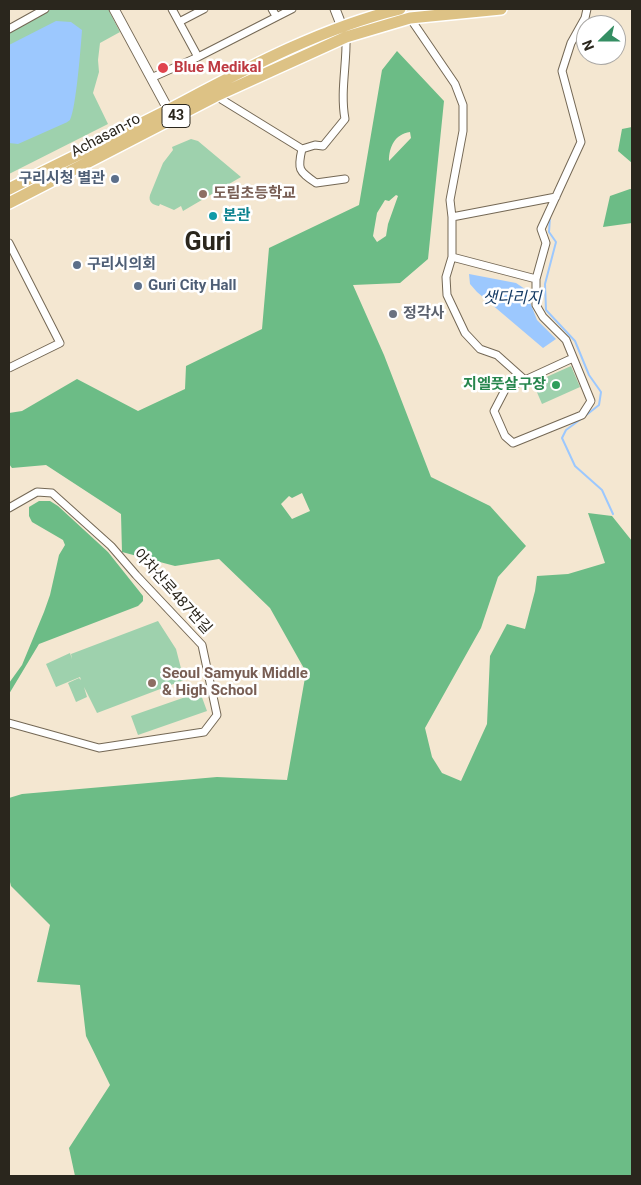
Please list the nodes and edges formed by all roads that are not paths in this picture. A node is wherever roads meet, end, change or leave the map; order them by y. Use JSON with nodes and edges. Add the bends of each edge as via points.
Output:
{"nodes":[{"id":1,"x":45,"y":9,"type":"edge"},
{"id":2,"x":114,"y":9,"type":"edge"},
{"id":3,"x":172,"y":9,"type":"edge"},
{"id":4,"x":204,"y":9,"type":"edge"},
{"id":5,"x":272,"y":9,"type":"edge"},
{"id":6,"x":292,"y":9,"type":"edge"},
{"id":7,"x":335,"y":9,"type":"edge"},
{"id":8,"x":400,"y":9,"type":"edge"},
{"id":9,"x":501,"y":9,"type":"edge"},
{"id":10,"x":587,"y":9,"type":"edge"},
{"id":11,"x":276,"y":16,"type":"junction"},
{"id":12,"x":410,"y":18,"type":"junction"},
{"id":13,"x":179,"y":22,"type":"junction"},
{"id":14,"x":9,"y":28,"type":"edge"},
{"id":15,"x":344,"y":32,"type":"junction"},
{"id":16,"x":198,"y":56,"type":"junction"},
{"id":17,"x":151,"y":78,"type":"junction"},
{"id":18,"x":216,"y":96,"type":"junction"},
{"id":19,"x":168,"y":110,"type":"junction"},
{"id":20,"x":302,"y":149,"type":"junction"},
{"id":21,"x":345,"y":179,"type":"dead end"},
{"id":22,"x":9,"y":189,"type":"edge"},
{"id":23,"x":556,"y":197,"type":"junction"},
{"id":24,"x":9,"y":203,"type":"edge"},
{"id":25,"x":452,"y":217,"type":"junction"},
{"id":26,"x":9,"y":243,"type":"edge"},
{"id":27,"x":452,"y":256,"type":"junction"},
{"id":28,"x":536,"y":279,"type":"junction"},
{"id":29,"x":573,"y":358,"type":"junction"},
{"id":30,"x":9,"y":368,"type":"edge"},
{"id":31,"x":525,"y":380,"type":"junction"},
{"id":32,"x":9,"y":508,"type":"edge"},
{"id":33,"x":9,"y":723,"type":"edge"}],
"edges":[{"from":1,"to":14,"type":"street"},
{"from":2,"to":17,"type":"street"},
{"from":3,"to":13,"type":"street"},
{"from":4,"to":13,"type":"street"},
{"from":5,"to":11,"type":"street"},
{"from":6,"to":11,"type":"street"},
{"from":7,"to":15,"type":"street"},
{"from":8,"to":15,"type":"main road","name":"Achasan-ro","number":"43"},
{"from":9,"to":12,"type":"main road","name":"Achasan-ro","number":"43"},
{"from":10,"to":23,"type":"street","via":[[562,71],[581,142]]},
{"from":11,"to":16,"type":"street"},
{"from":12,"to":15,"type":"main road","name":"Achasan-ro","number":"43"},
{"from":12,"to":25,"type":"street","via":[[455,84],[463,105],[463,131],[450,200]]},
{"from":13,"to":16,"type":"street"},
{"from":15,"to":18,"type":"main road","name":"Achasan-ro","number":"43"},
{"from":15,"to":19,"type":"main road","name":"Achasan-ro","number":"43","via":[[302,43]]},
{"from":15,"to":20,"type":"street","via":[[347,54],[342,104],[345,119],[323,146]]},
{"from":16,"to":17,"type":"street"},
{"from":17,"to":19,"type":"street"},
{"from":18,"to":20,"type":"street"},
{"from":18,"to":24,"type":"main road","name":"Achasan-ro","number":"43"},
{"from":19,"to":22,"type":"main road","name":"Achasan-ro","number":"43"},
{"from":20,"to":21,"type":"street","via":[[298,164],[301,172],[316,183]]},
{"from":23,"to":25,"type":"street"},
{"from":23,"to":28,"type":"street","via":[[541,230],[546,242]]},
{"from":25,"to":27,"type":"street"},
{"from":26,"to":30,"type":"street","via":[[60,343]]},
{"from":27,"to":28,"type":"street"},
{"from":27,"to":31,"type":"street","via":[[446,277],[447,295],[465,333],[480,349],[497,355]]},
{"from":28,"to":29,"type":"street","via":[[536,305],[566,340]]},
{"from":29,"to":31,"type":"street"},
{"from":29,"to":31,"type":"street","via":[[591,401],[582,415],[513,443],[505,436],[494,411],[506,388]]},
{"from":32,"to":33,"type":"street","name":"아차산로487번길","via":[[37,492],[52,493],[111,546],[202,645],[217,715],[204,732],[99,748]]}]}
